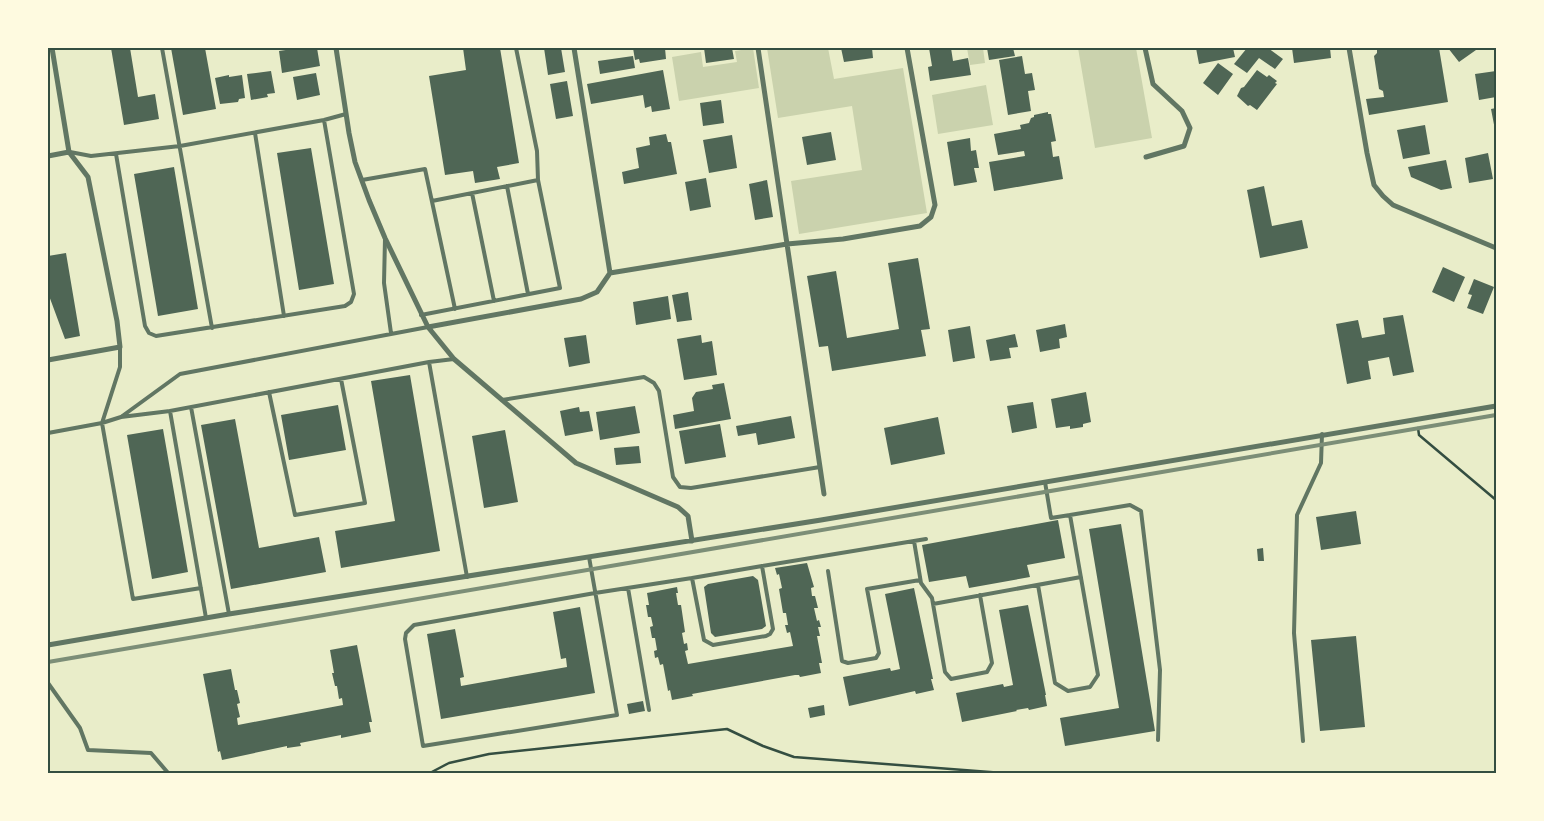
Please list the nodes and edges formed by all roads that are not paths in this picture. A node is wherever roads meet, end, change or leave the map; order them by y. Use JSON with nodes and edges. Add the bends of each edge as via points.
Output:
{"nodes":[{"id":1,"x":52,"y":48,"type":"edge"},
{"id":2,"x":162,"y":48,"type":"edge"},
{"id":3,"x":336,"y":48,"type":"edge"},
{"id":4,"x":516,"y":48,"type":"edge"},
{"id":5,"x":574,"y":48,"type":"edge"},
{"id":6,"x":758,"y":48,"type":"edge"},
{"id":7,"x":907,"y":48,"type":"edge"},
{"id":8,"x":1145,"y":48,"type":"edge"},
{"id":9,"x":1349,"y":48,"type":"edge"},
{"id":10,"x":346,"y":114,"type":"junction"},
{"id":11,"x":324,"y":120,"type":"junction"},
{"id":12,"x":255,"y":133,"type":"junction"},
{"id":13,"x":180,"y":146,"type":"junction"},
{"id":14,"x":68,"y":152,"type":"junction"},
{"id":15,"x":116,"y":154,"type":"junction"},
{"id":16,"x":48,"y":156,"type":"edge"},
{"id":17,"x":1146,"y":157,"type":"dead end"},
{"id":18,"x":362,"y":180,"type":"junction"},
{"id":19,"x":538,"y":180,"type":"junction"},
{"id":20,"x":507,"y":186,"type":"junction"},
{"id":21,"x":472,"y":193,"type":"junction"},
{"id":22,"x":432,"y":201,"type":"junction"},
{"id":23,"x":384,"y":238,"type":"junction"},
{"id":24,"x":787,"y":244,"type":"junction"},
{"id":25,"x":1496,"y":248,"type":"edge"},
{"id":26,"x":610,"y":273,"type":"junction"},
{"id":27,"x":528,"y":294,"type":"junction"},
{"id":28,"x":494,"y":301,"type":"junction"},
{"id":29,"x":455,"y":308,"type":"junction"},
{"id":30,"x":422,"y":315,"type":"junction"},
{"id":31,"x":284,"y":316,"type":"junction"},
{"id":32,"x":428,"y":327,"type":"junction"},
{"id":33,"x":212,"y":328,"type":"junction"},
{"id":34,"x":391,"y":333,"type":"junction"},
{"id":35,"x":120,"y":348,"type":"junction"},
{"id":36,"x":454,"y":359,"type":"junction"},
{"id":37,"x":48,"y":360,"type":"edge"},
{"id":38,"x":429,"y":362,"type":"junction"},
{"id":39,"x":341,"y":379,"type":"junction"},
{"id":40,"x":269,"y":392,"type":"junction"},
{"id":41,"x":500,"y":400,"type":"junction"},
{"id":42,"x":1496,"y":406,"type":"edge"},
{"id":43,"x":191,"y":407,"type":"junction"},
{"id":44,"x":170,"y":411,"type":"junction"},
{"id":45,"x":121,"y":417,"type":"junction"},
{"id":46,"x":102,"y":423,"type":"junction"},
{"id":47,"x":48,"y":433,"type":"edge"},
{"id":48,"x":1322,"y":434,"type":"junction"},
{"id":49,"x":820,"y":467,"type":"junction"},
{"id":50,"x":1045,"y":482,"type":"junction"},
{"id":51,"x":824,"y":494,"type":"dead end"},
{"id":52,"x":1070,"y":515,"type":"junction"},
{"id":53,"x":926,"y":539,"type":"dead end"},
{"id":54,"x":692,"y":541,"type":"junction"},
{"id":55,"x":914,"y":541,"type":"junction"},
{"id":56,"x":589,"y":557,"type":"junction"},
{"id":57,"x":762,"y":566,"type":"junction"},
{"id":58,"x":828,"y":571,"type":"dead end"},
{"id":59,"x":467,"y":577,"type":"junction"},
{"id":60,"x":1081,"y":577,"type":"junction"},
{"id":61,"x":692,"y":578,"type":"junction"},
{"id":62,"x":920,"y":580,"type":"junction"},
{"id":63,"x":1038,"y":585,"type":"junction"},
{"id":64,"x":201,"y":588,"type":"junction"},
{"id":65,"x":628,"y":588,"type":"junction"},
{"id":66,"x":595,"y":593,"type":"junction"},
{"id":67,"x":980,"y":595,"type":"junction"},
{"id":68,"x":933,"y":604,"type":"junction"},
{"id":69,"x":229,"y":614,"type":"junction"},
{"id":70,"x":206,"y":618,"type":"junction"},
{"id":71,"x":48,"y":645,"type":"edge"},
{"id":72,"x":48,"y":683,"type":"edge"},
{"id":73,"x":649,"y":710,"type":"dead end"},
{"id":74,"x":1158,"y":740,"type":"dead end"},
{"id":75,"x":1302,"y":741,"type":"dead end"},
{"id":76,"x":169,"y":774,"type":"edge"}],
"edges":[{"from":1,"to":14,"type":"street"},
{"from":2,"to":13,"type":"lane"},
{"from":3,"to":10,"type":"street"},
{"from":4,"to":19,"type":"lane","via":[[537,151]]},
{"from":5,"to":26,"type":"street"},
{"from":6,"to":24,"type":"street"},
{"from":7,"to":24,"type":"street","via":[[935,205],[931,217],[920,226],[843,239]]},
{"from":8,"to":17,"type":"street","via":[[1153,84],[1182,110],[1190,128],[1184,146]]},
{"from":9,"to":25,"type":"street","via":[[1374,185],[1394,204]]},
{"from":10,"to":11,"type":"lane"},
{"from":10,"to":18,"type":"street","via":[[355,162]]},
{"from":11,"to":12,"type":"lane"},
{"from":11,"to":31,"type":"lane","via":[[354,294],[345,306]]},
{"from":12,"to":13,"type":"lane"},
{"from":12,"to":31,"type":"lane"},
{"from":13,"to":15,"type":"lane"},
{"from":13,"to":33,"type":"lane"},
{"from":14,"to":15,"type":"lane","via":[[92,156]]},
{"from":14,"to":16,"type":"street"},
{"from":14,"to":35,"type":"street","via":[[88,177]]},
{"from":15,"to":33,"type":"lane","via":[[145,326],[156,336]]},
{"from":18,"to":22,"type":"lane","via":[[424,169]]},
{"from":18,"to":23,"type":"street"},
{"from":19,"to":20,"type":"lane"},
{"from":19,"to":27,"type":"lane","via":[[560,288]]},
{"from":20,"to":21,"type":"lane"},
{"from":20,"to":27,"type":"lane"},
{"from":21,"to":22,"type":"lane"},
{"from":21,"to":28,"type":"lane"},
{"from":22,"to":29,"type":"lane"},
{"from":23,"to":30,"type":"street"},
{"from":23,"to":34,"type":"lane","via":[[384,283]]},
{"from":24,"to":26,"type":"street"},
{"from":24,"to":49,"type":"street"},
{"from":26,"to":32,"type":"street","via":[[597,292],[581,299]]},
{"from":27,"to":28,"type":"lane"},
{"from":28,"to":29,"type":"lane"},
{"from":29,"to":30,"type":"lane"},
{"from":30,"to":32,"type":"street"},
{"from":31,"to":33,"type":"lane"},
{"from":32,"to":34,"type":"lane"},
{"from":32,"to":36,"type":"street"},
{"from":34,"to":45,"type":"lane","via":[[180,374]]},
{"from":35,"to":37,"type":"street"},
{"from":35,"to":46,"type":"lane","via":[[120,367]]},
{"from":36,"to":38,"type":"lane"},
{"from":36,"to":41,"type":"street"},
{"from":38,"to":39,"type":"lane"},
{"from":38,"to":59,"type":"lane"},
{"from":39,"to":40,"type":"lane"},
{"from":39,"to":40,"type":"lane","via":[[365,503],[296,515]]},
{"from":40,"to":43,"type":"lane"},
{"from":41,"to":49,"type":"lane","via":[[644,377],[654,382],[659,391],[673,477],[680,487],[691,488]]},
{"from":41,"to":54,"type":"street","via":[[576,463],[678,507],[688,516]]},
{"from":42,"to":48,"type":"street"},
{"from":43,"to":44,"type":"lane"},
{"from":43,"to":69,"type":"lane"},
{"from":44,"to":45,"type":"lane"},
{"from":44,"to":64,"type":"lane"},
{"from":45,"to":46,"type":"lane"},
{"from":46,"to":47,"type":"lane"},
{"from":46,"to":64,"type":"lane","via":[[133,599]]},
{"from":48,"to":50,"type":"street"},
{"from":48,"to":75,"type":"lane","via":[[1320,463],[1296,515],[1294,633]]},
{"from":49,"to":51,"type":"street"},
{"from":50,"to":52,"type":"lane","via":[[1051,518]]},
{"from":50,"to":54,"type":"street"},
{"from":52,"to":60,"type":"lane"},
{"from":52,"to":74,"type":"lane","via":[[1130,505],[1141,510],[1160,670]]},
{"from":53,"to":55,"type":"lane"},
{"from":54,"to":56,"type":"street"},
{"from":55,"to":57,"type":"lane"},
{"from":55,"to":62,"type":"lane"},
{"from":56,"to":59,"type":"street"},
{"from":56,"to":66,"type":"lane"},
{"from":57,"to":61,"type":"lane"},
{"from":57,"to":61,"type":"lane","via":[[773,629],[766,636],[713,645],[704,640]]},
{"from":58,"to":62,"type":"lane","via":[[842,661],[848,663],[876,658],[879,653],[867,589]]},
{"from":59,"to":69,"type":"street"},
{"from":60,"to":63,"type":"lane"},
{"from":60,"to":63,"type":"lane","via":[[1098,675],[1090,687],[1068,691],[1055,683]]},
{"from":61,"to":65,"type":"lane"},
{"from":62,"to":68,"type":"lane"},
{"from":63,"to":67,"type":"lane"},
{"from":64,"to":70,"type":"lane"},
{"from":65,"to":66,"type":"lane"},
{"from":65,"to":73,"type":"lane"},
{"from":66,"to":66,"type":"lane","via":[[410,628],[405,639],[423,746],[617,715]]},
{"from":67,"to":68,"type":"lane"},
{"from":67,"to":68,"type":"lane","via":[[992,663],[987,672],[951,679],[945,672]]},
{"from":69,"to":70,"type":"street"},
{"from":70,"to":71,"type":"street"},
{"from":72,"to":76,"type":"lane","via":[[80,728],[88,750],[151,753]]}]}
